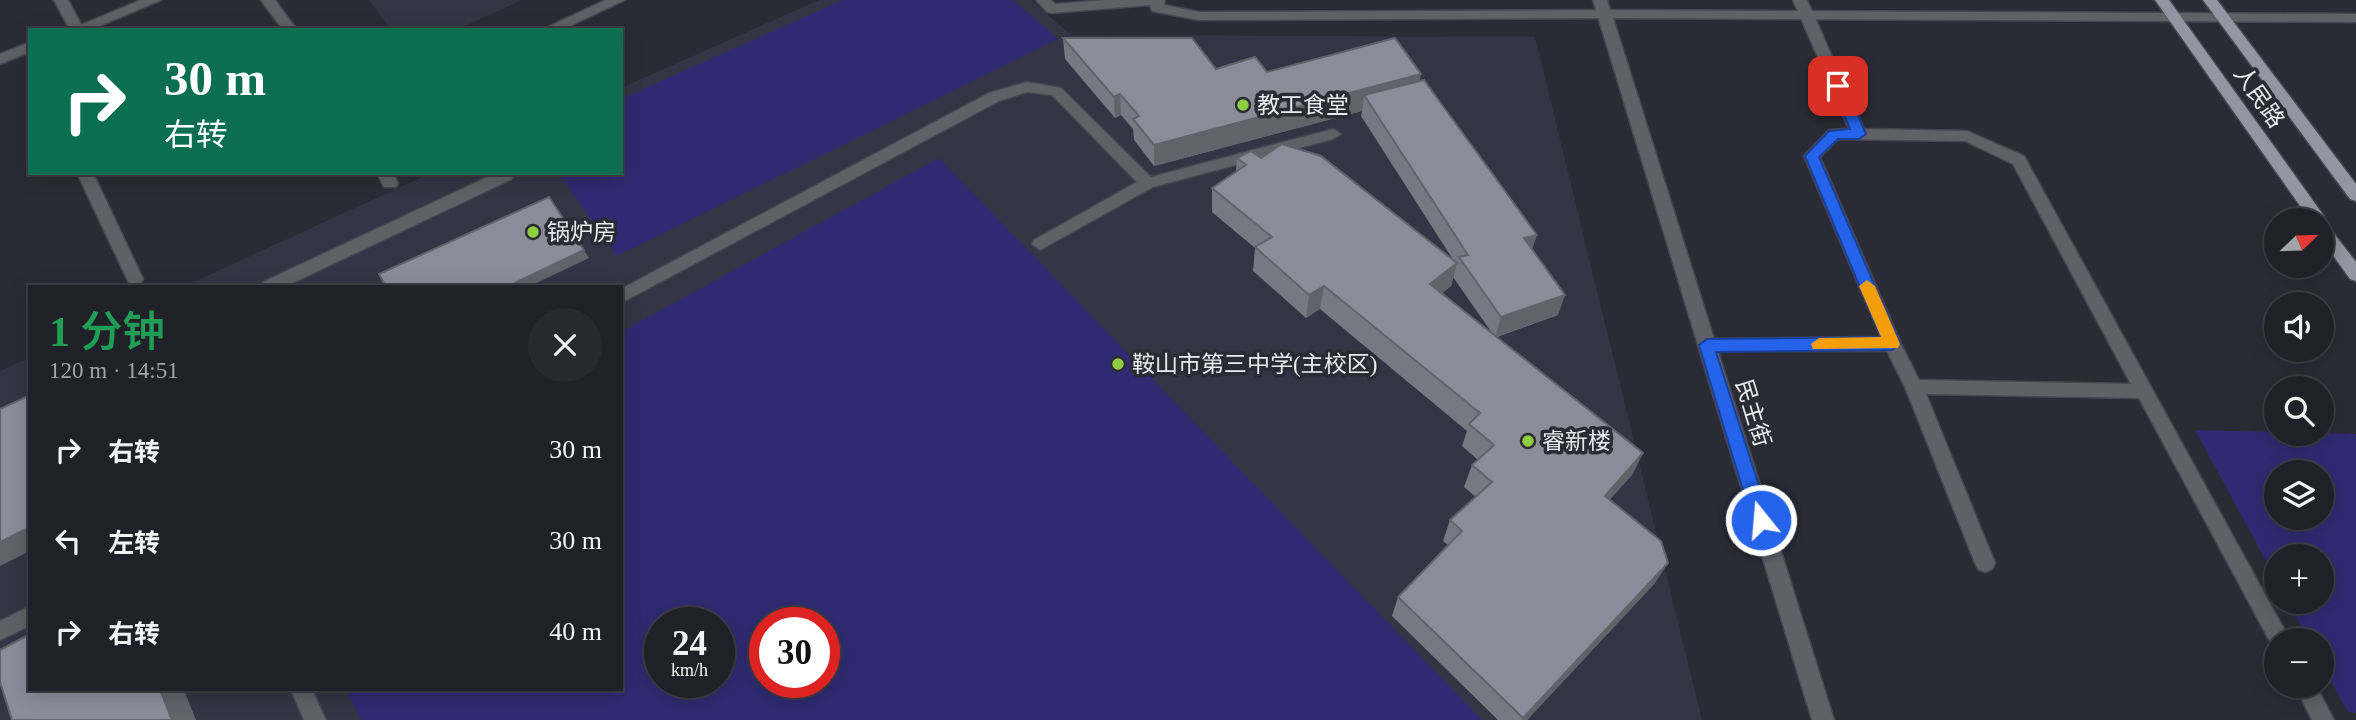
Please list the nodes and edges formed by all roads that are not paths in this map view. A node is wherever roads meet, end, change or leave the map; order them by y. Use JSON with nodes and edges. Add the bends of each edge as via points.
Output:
{"nodes":[{"id":1,"x":61,"y":0,"type":"edge"},
{"id":2,"x":153,"y":0,"type":"edge"},
{"id":3,"x":268,"y":0,"type":"edge"},
{"id":4,"x":618,"y":0,"type":"edge"},
{"id":5,"x":1044,"y":0,"type":"edge"},
{"id":6,"x":1158,"y":0,"type":"edge"},
{"id":7,"x":1800,"y":0,"type":"edge"},
{"id":8,"x":2162,"y":0,"type":"edge"},
{"id":9,"x":2210,"y":0,"type":"edge"},
{"id":10,"x":1602,"y":7,"type":"edge"},
{"id":11,"x":1807,"y":15,"type":"junction"},
{"id":12,"x":2175,"y":17,"type":"junction"},
{"id":13,"x":2223,"y":17,"type":"junction"},
{"id":14,"x":2356,"y":18,"type":"edge"},
{"id":15,"x":75,"y":28,"type":"edge"},
{"id":16,"x":81,"y":28,"type":"edge"},
{"id":17,"x":289,"y":28,"type":"edge"},
{"id":18,"x":553,"y":28,"type":"edge"},
{"id":19,"x":28,"y":51,"type":"edge"},
{"id":20,"x":0,"y":59,"type":"edge"},
{"id":21,"x":1333,"y":134,"type":"dead end"},
{"id":22,"x":1859,"y":134,"type":"junction"},
{"id":23,"x":86,"y":175,"type":"edge"},
{"id":24,"x":506,"y":175,"type":"dead end"},
{"id":25,"x":1148,"y":183,"type":"junction"},
{"id":26,"x":2356,"y":195,"type":"edge"},
{"id":27,"x":2310,"y":208,"type":"edge"},
{"id":28,"x":1040,"y":244,"type":"dead end"},
{"id":29,"x":2334,"y":244,"type":"edge"},
{"id":30,"x":2356,"y":275,"type":"edge"},
{"id":31,"x":135,"y":279,"type":"dead end"},
{"id":32,"x":273,"y":285,"type":"edge"},
{"id":33,"x":623,"y":296,"type":"edge"},
{"id":34,"x":1892,"y":344,"type":"junction"},
{"id":35,"x":1707,"y":345,"type":"junction"},
{"id":36,"x":1914,"y":387,"type":"junction"},
{"id":37,"x":2145,"y":391,"type":"junction"},
{"id":38,"x":1985,"y":563,"type":"dead end"},
{"id":39,"x":28,"y":616,"type":"edge"},
{"id":40,"x":2273,"y":628,"type":"edge"},
{"id":41,"x":0,"y":631,"type":"edge"},
{"id":42,"x":301,"y":691,"type":"edge"},
{"id":43,"x":2311,"y":698,"type":"edge"},
{"id":44,"x":315,"y":720,"type":"edge"},
{"id":45,"x":1824,"y":720,"type":"edge"},
{"id":46,"x":2323,"y":720,"type":"edge"}],
"edges":[{"from":1,"to":15,"type":"street"},
{"from":2,"to":16,"type":"street"},
{"from":3,"to":17,"type":"street"},
{"from":4,"to":18,"type":"street"},
{"from":5,"to":6,"type":"street","via":[[1052,9]]},
{"from":6,"to":10,"type":"street","via":[[1157,9],[1199,16]]},
{"from":7,"to":11,"type":"street"},
{"from":8,"to":12,"type":"main road","name":"人民路"},
{"from":9,"to":13,"type":"main road","name":"人民路"},
{"from":10,"to":11,"type":"street"},
{"from":10,"to":35,"type":"street","name":"民主街"},
{"from":11,"to":12,"type":"street"},
{"from":11,"to":22,"type":"street"},
{"from":12,"to":13,"type":"street"},
{"from":12,"to":27,"type":"main road","name":"人民路"},
{"from":13,"to":14,"type":"street"},
{"from":13,"to":26,"type":"main road","name":"人民路"},
{"from":19,"to":20,"type":"street"},
{"from":21,"to":25,"type":"street"},
{"from":22,"to":34,"type":"street","via":[[1834,134],[1812,156]]},
{"from":22,"to":37,"type":"street","via":[[1967,136],[2019,160]]},
{"from":23,"to":31,"type":"street"},
{"from":24,"to":32,"type":"street"},
{"from":25,"to":28,"type":"street"},
{"from":25,"to":33,"type":"street","via":[[1056,91],[1027,87],[994,97]]},
{"from":29,"to":30,"type":"main road"},
{"from":34,"to":35,"type":"street"},
{"from":34,"to":36,"type":"street"},
{"from":35,"to":45,"type":"street","name":"民主街"},
{"from":36,"to":37,"type":"street"},
{"from":36,"to":38,"type":"street"},
{"from":37,"to":40,"type":"street"},
{"from":39,"to":41,"type":"street"},
{"from":42,"to":44,"type":"street"},
{"from":43,"to":46,"type":"street"}]}
